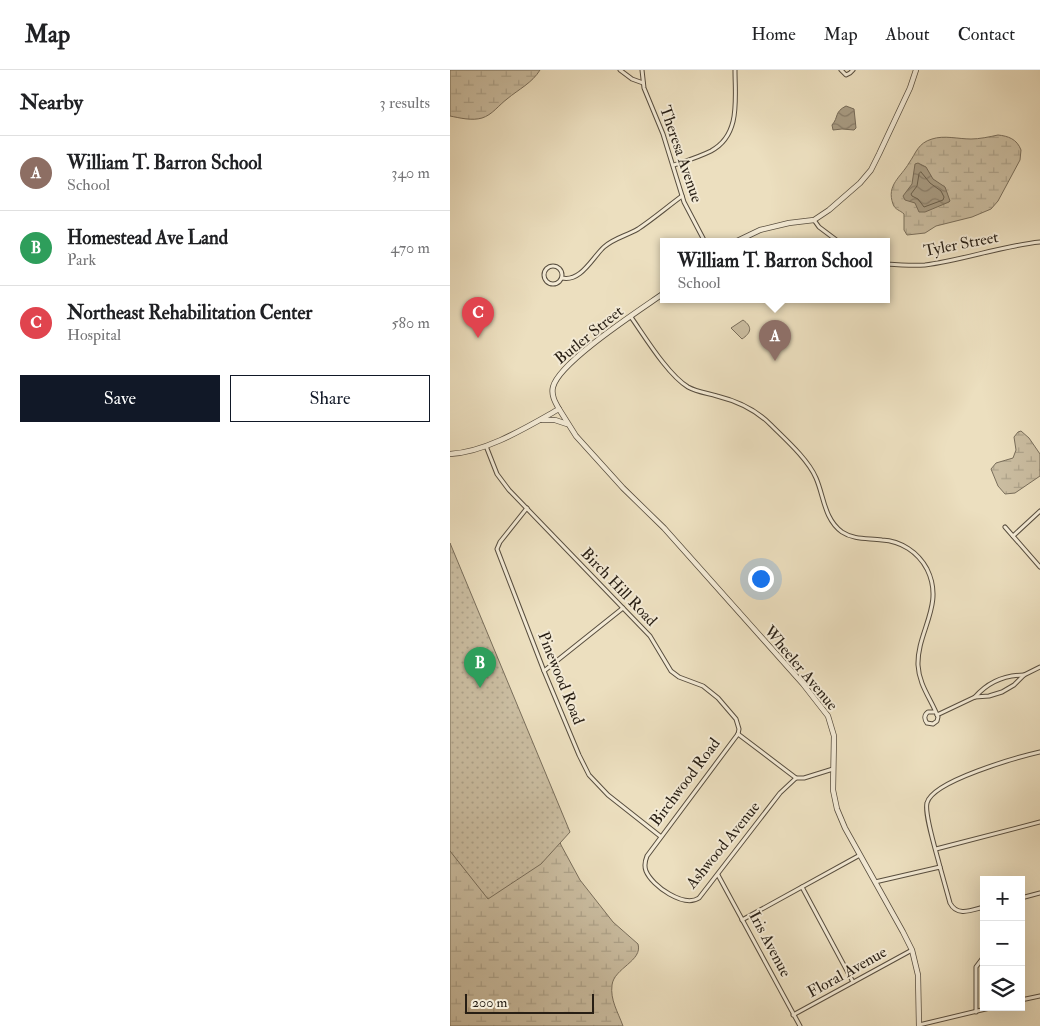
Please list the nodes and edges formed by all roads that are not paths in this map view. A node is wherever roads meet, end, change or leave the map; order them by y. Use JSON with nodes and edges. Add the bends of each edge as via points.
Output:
{"nodes":[{"id":1,"x":620,"y":70,"type":"edge"},
{"id":2,"x":642,"y":70,"type":"edge"},
{"id":3,"x":735,"y":70,"type":"edge"},
{"id":4,"x":841,"y":70,"type":"edge"},
{"id":5,"x":852,"y":70,"type":"edge"},
{"id":6,"x":916,"y":70,"type":"edge"},
{"id":7,"x":643,"y":83,"type":"junction"},
{"id":8,"x":674,"y":165,"type":"junction"},
{"id":9,"x":682,"y":196,"type":"junction"},
{"id":10,"x":814,"y":220,"type":"junction"},
{"id":11,"x":703,"y":238,"type":"edge"},
{"id":12,"x":743,"y":238,"type":"edge"},
{"id":13,"x":834,"y":238,"type":"edge"},
{"id":14,"x":1040,"y":242,"type":"edge"},
{"id":15,"x":890,"y":264,"type":"edge"},
{"id":16,"x":562,"y":278,"type":"junction"},
{"id":17,"x":660,"y":296,"type":"edge"},
{"id":18,"x":631,"y":317,"type":"junction"},
{"id":19,"x":559,"y":409,"type":"junction"},
{"id":20,"x":538,"y":420,"type":"junction"},
{"id":21,"x":567,"y":424,"type":"junction"},
{"id":22,"x":486,"y":446,"type":"junction"},
{"id":23,"x":450,"y":454,"type":"edge"},
{"id":24,"x":526,"y":508,"type":"junction"},
{"id":25,"x":1040,"y":511,"type":"edge"},
{"id":26,"x":1005,"y":527,"type":"dead end"},
{"id":27,"x":1013,"y":536,"type":"junction"},
{"id":28,"x":1040,"y":567,"type":"edge"},
{"id":29,"x":623,"y":608,"type":"junction"},
{"id":30,"x":1040,"y":667,"type":"edge"},
{"id":31,"x":544,"y":671,"type":"junction"},
{"id":32,"x":1024,"y":675,"type":"junction"},
{"id":33,"x":975,"y":697,"type":"junction"},
{"id":34,"x":738,"y":734,"type":"junction"},
{"id":35,"x":1040,"y":752,"type":"edge"},
{"id":36,"x":833,"y":768,"type":"junction"},
{"id":37,"x":796,"y":778,"type":"junction"},
{"id":38,"x":1040,"y":822,"type":"edge"},
{"id":39,"x":660,"y":836,"type":"junction"},
{"id":40,"x":936,"y":849,"type":"junction"},
{"id":41,"x":860,"y":855,"type":"junction"},
{"id":42,"x":645,"y":864,"type":"joint"},
{"id":43,"x":940,"y":867,"type":"junction"},
{"id":44,"x":718,"y":875,"type":"junction"},
{"id":45,"x":876,"y":882,"type":"junction"},
{"id":46,"x":802,"y":887,"type":"junction"},
{"id":47,"x":1040,"y":893,"type":"edge"},
{"id":48,"x":1025,"y":897,"type":"edge"},
{"id":49,"x":980,"y":908,"type":"edge"},
{"id":50,"x":742,"y":920,"type":"junction"},
{"id":51,"x":912,"y":950,"type":"junction"},
{"id":52,"x":980,"y":961,"type":"edge"},
{"id":53,"x":853,"y":982,"type":"junction"},
{"id":54,"x":1040,"y":996,"type":"edge"},
{"id":55,"x":1025,"y":999,"type":"edge"},
{"id":56,"x":980,"y":1011,"type":"edge"},
{"id":57,"x":976,"y":1012,"type":"junction"},
{"id":58,"x":793,"y":1015,"type":"junction"},
{"id":59,"x":919,"y":1025,"type":"edge"},
{"id":60,"x":800,"y":1026,"type":"edge"}],
"edges":[{"from":1,"to":7,"type":"street"},
{"from":2,"to":7,"type":"street","name":"Theresa Avenue"},
{"from":3,"to":8,"type":"street","via":[[734,115],[729,134],[711,151]]},
{"from":4,"to":5,"type":"street","via":[[846,75]]},
{"from":6,"to":10,"type":"street","via":[[871,170],[850,192]]},
{"from":7,"to":8,"type":"street","name":"Theresa Avenue"},
{"from":8,"to":9,"type":"street","name":"Theresa Avenue"},
{"from":9,"to":11,"type":"street","name":"Theresa Avenue"},
{"from":9,"to":16,"type":"street","via":[[640,228],[608,243],[578,275]]},
{"from":10,"to":12,"type":"street","via":[[760,230]]},
{"from":10,"to":13,"type":"street"},
{"from":14,"to":15,"type":"street","name":"Tyler Street","via":[[935,263]]},
{"from":16,"to":16,"type":"street","via":[[556,284],[550,284],[545,280],[544,271],[555,266],[561,270]]},
{"from":17,"to":18,"type":"street","name":"Butler Street"},
{"from":18,"to":19,"type":"street","name":"Butler Street","via":[[558,376],[552,393]]},
{"from":18,"to":33,"type":"street","via":[[673,374],[685,384],[697,391],[747,406],[770,424],[811,469],[829,516],[842,532],[856,538],[896,542],[913,552],[923,563],[931,581],[933,601],[920,651],[920,682],[936,713]]},
{"from":19,"to":20,"type":"street"},
{"from":19,"to":21,"type":"street","name":"Wheeler Avenue"},
{"from":20,"to":21,"type":"street"},
{"from":20,"to":22,"type":"street"},
{"from":21,"to":36,"type":"street","name":"Wheeler Avenue","via":[[664,528],[819,704],[833,730]]},
{"from":22,"to":23,"type":"street"},
{"from":22,"to":24,"type":"street","name":"Birch Hill Road","via":[[500,478]]},
{"from":24,"to":29,"type":"street","name":"Birch Hill Road"},
{"from":24,"to":31,"type":"street","name":"Pinewood Road","via":[[497,549]]},
{"from":25,"to":27,"type":"street"},
{"from":26,"to":27,"type":"street"},
{"from":27,"to":28,"type":"street"},
{"from":29,"to":31,"type":"street"},
{"from":29,"to":34,"type":"street","name":"Birch Hill Road","via":[[654,641],[671,671],[703,686],[728,708],[738,723]]},
{"from":30,"to":32,"type":"street"},
{"from":31,"to":39,"type":"street","name":"Pinewood Road","via":[[589,775]]},
{"from":32,"to":33,"type":"street","via":[[1002,692]]},
{"from":32,"to":33,"type":"street","via":[[997,680]]},
{"from":34,"to":37,"type":"street","name":"Birchwood Road"},
{"from":34,"to":39,"type":"street","name":"Birchwood Road"},
{"from":35,"to":40,"type":"street","via":[[987,767],[932,794],[926,808]]},
{"from":36,"to":37,"type":"street"},
{"from":36,"to":41,"type":"street","name":"Wheeler Avenue","via":[[837,809]]},
{"from":37,"to":44,"type":"street","name":"Ashwood Avenue"},
{"from":38,"to":40,"type":"street"},
{"from":39,"to":42,"type":"street","name":"Birchwood Road","via":[[649,851]]},
{"from":40,"to":43,"type":"street"},
{"from":41,"to":45,"type":"street","name":"Wheeler Avenue"},
{"from":41,"to":46,"type":"street"},
{"from":42,"to":44,"type":"street","name":"Ashwood Avenue","via":[[648,874],[661,888],[685,901],[699,898]]},
{"from":43,"to":45,"type":"street"},
{"from":43,"to":49,"type":"street","via":[[952,908],[963,912]]},
{"from":44,"to":50,"type":"street","name":"Iris Avenue"},
{"from":45,"to":51,"type":"street","name":"Wheeler Avenue"},
{"from":46,"to":50,"type":"street"},
{"from":46,"to":53,"type":"street"},
{"from":47,"to":48,"type":"street"},
{"from":50,"to":58,"type":"street","name":"Iris Avenue"},
{"from":51,"to":53,"type":"street","name":"Floral Avenue"},
{"from":51,"to":59,"type":"street","name":"Wheeler Avenue","via":[[918,975]]},
{"from":52,"to":57,"type":"street","via":[[975,970]]},
{"from":53,"to":58,"type":"street","name":"Floral Avenue"},
{"from":54,"to":55,"type":"street"},
{"from":56,"to":57,"type":"street"},
{"from":57,"to":59,"type":"street"},
{"from":58,"to":60,"type":"street","name":"Iris Avenue"}]}
